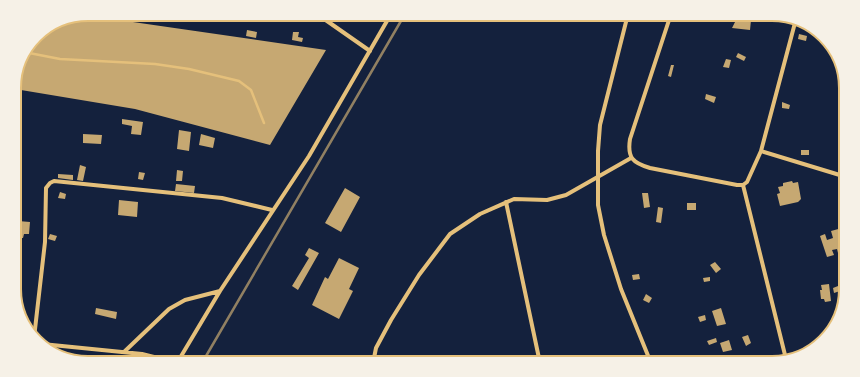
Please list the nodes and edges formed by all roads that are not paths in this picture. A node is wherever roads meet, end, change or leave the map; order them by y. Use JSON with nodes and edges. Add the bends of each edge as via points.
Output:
{"nodes":[{"id":1,"x":327,"y":21,"type":"edge"},
{"id":2,"x":387,"y":21,"type":"edge"},
{"id":3,"x":626,"y":21,"type":"edge"},
{"id":4,"x":669,"y":21,"type":"edge"},
{"id":5,"x":794,"y":25,"type":"edge"},
{"id":6,"x":370,"y":51,"type":"junction"},
{"id":7,"x":31,"y":53,"type":"edge"},
{"id":8,"x":264,"y":123,"type":"dead end"},
{"id":9,"x":761,"y":151,"type":"junction"},
{"id":10,"x":631,"y":158,"type":"junction"},
{"id":11,"x":839,"y":175,"type":"edge"},
{"id":12,"x":599,"y":176,"type":"junction"},
{"id":13,"x":743,"y":185,"type":"junction"},
{"id":14,"x":506,"y":202,"type":"junction"},
{"id":15,"x":272,"y":210,"type":"junction"},
{"id":16,"x":220,"y":291,"type":"junction"},
{"id":17,"x":35,"y":330,"type":"edge"},
{"id":18,"x":51,"y":345,"type":"edge"},
{"id":19,"x":124,"y":352,"type":"junction"},
{"id":20,"x":785,"y":355,"type":"edge"},
{"id":21,"x":144,"y":356,"type":"edge"},
{"id":22,"x":182,"y":356,"type":"edge"},
{"id":23,"x":374,"y":356,"type":"edge"},
{"id":24,"x":539,"y":356,"type":"edge"},
{"id":25,"x":648,"y":356,"type":"edge"}],
"edges":[{"from":1,"to":6,"type":"street"},
{"from":2,"to":6,"type":"street"},
{"from":3,"to":12,"type":"street","via":[[600,125]]},
{"from":4,"to":10,"type":"street","via":[[630,139],[628,150]]},
{"from":5,"to":9,"type":"street"},
{"from":6,"to":15,"type":"street","via":[[309,156]]},
{"from":7,"to":8,"type":"lane","via":[[60,59],[155,64],[239,81],[251,90]]},
{"from":9,"to":11,"type":"street"},
{"from":9,"to":13,"type":"street","via":[[750,177]]},
{"from":10,"to":12,"type":"street"},
{"from":10,"to":13,"type":"street","via":[[639,165],[650,168]]},
{"from":12,"to":14,"type":"street","via":[[556,199],[522,198]]},
{"from":12,"to":25,"type":"street","via":[[598,205],[604,235],[621,289]]},
{"from":13,"to":20,"type":"street"},
{"from":14,"to":23,"type":"street","via":[[480,214],[450,234],[418,275],[376,348]]},
{"from":14,"to":24,"type":"street"},
{"from":15,"to":16,"type":"street"},
{"from":15,"to":17,"type":"street","via":[[222,198],[54,181],[50,183],[46,188],[45,249]]},
{"from":16,"to":19,"type":"street","via":[[184,300],[169,309]]},
{"from":16,"to":22,"type":"street"},
{"from":18,"to":19,"type":"street"},
{"from":19,"to":21,"type":"street"}]}
